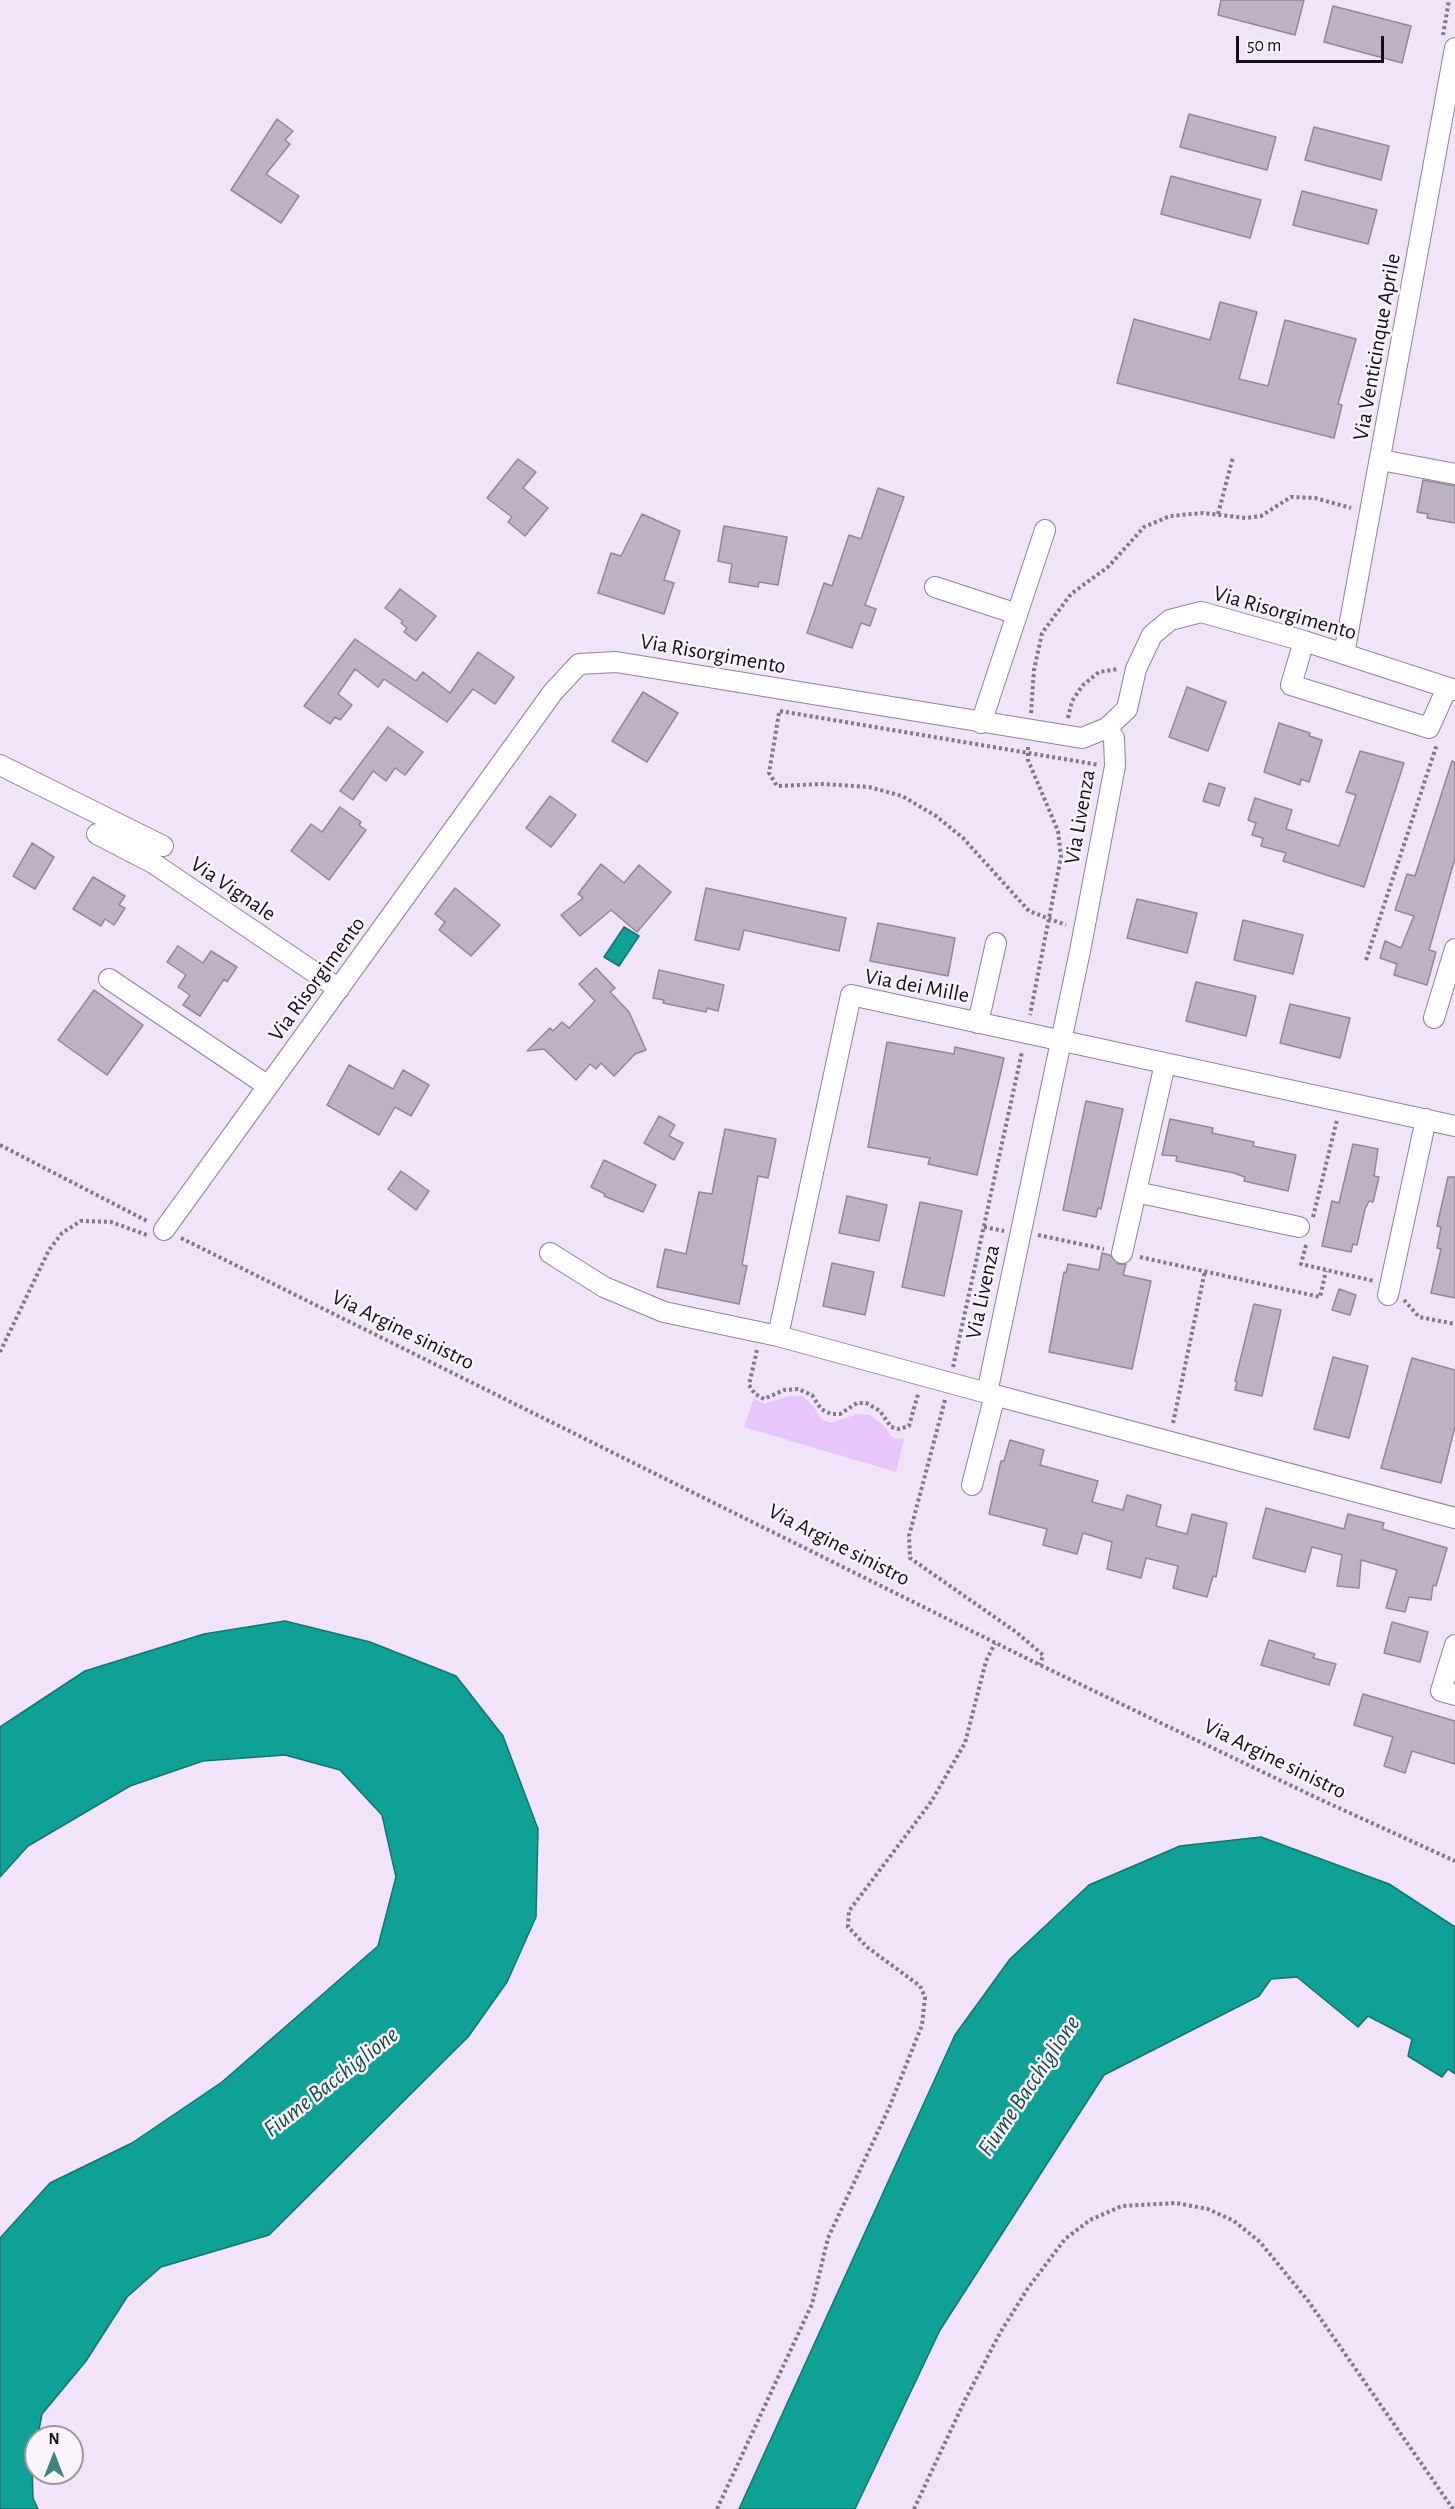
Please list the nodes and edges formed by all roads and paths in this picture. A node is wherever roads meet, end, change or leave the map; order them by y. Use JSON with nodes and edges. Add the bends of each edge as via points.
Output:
{"nodes":[{"id":1,"x":1449,"y":0,"type":"edge"},
{"id":2,"x":1451,"y":54,"type":"edge"},
{"id":3,"x":1233,"y":457,"type":"dead end"},
{"id":4,"x":1381,"y":460,"type":"junction"},
{"id":5,"x":1455,"y":474,"type":"edge"},
{"id":6,"x":1357,"y":509,"type":"dead end"},
{"id":7,"x":1218,"y":514,"type":"junction"},
{"id":8,"x":1045,"y":530,"type":"dead end"},
{"id":9,"x":935,"y":586,"type":"dead end"},
{"id":10,"x":1017,"y":614,"type":"junction"},
{"id":11,"x":1304,"y":641,"type":"junction"},
{"id":12,"x":1344,"y":654,"type":"junction"},
{"id":13,"x":1136,"y":669,"type":"junction"},
{"id":14,"x":1451,"y":689,"type":"edge"},
{"id":15,"x":784,"y":690,"type":"junction"},
{"id":16,"x":779,"y":713,"type":"junction"},
{"id":17,"x":981,"y":723,"type":"junction"},
{"id":18,"x":1107,"y":728,"type":"junction"},
{"id":19,"x":1029,"y":732,"type":"junction"},
{"id":20,"x":1440,"y":735,"type":"dead end"},
{"id":21,"x":1065,"y":736,"type":"junction"},
{"id":22,"x":1027,"y":753,"type":"junction"},
{"id":23,"x":0,"y":765,"type":"edge"},
{"id":24,"x":1103,"y":774,"type":"dead end"},
{"id":25,"x":97,"y":834,"type":"dead end"},
{"id":26,"x":164,"y":846,"type":"dead end"},
{"id":27,"x":1048,"y":920,"type":"junction"},
{"id":28,"x":1071,"y":926,"type":"dead end"},
{"id":29,"x":996,"y":943,"type":"dead end"},
{"id":30,"x":1455,"y":949,"type":"edge"},
{"id":31,"x":1366,"y":960,"type":"dead end"},
{"id":32,"x":109,"y":979,"type":"dead end"},
{"id":33,"x":339,"y":989,"type":"junction"},
{"id":34,"x":1434,"y":1018,"type":"dead end"},
{"id":35,"x":978,"y":1023,"type":"junction"},
{"id":36,"x":1026,"y":1033,"type":"junction"},
{"id":37,"x":1061,"y":1042,"type":"junction"},
{"id":38,"x":1165,"y":1064,"type":"junction"},
{"id":39,"x":268,"y":1086,"type":"junction"},
{"id":40,"x":1347,"y":1100,"type":"junction"},
{"id":41,"x":1426,"y":1119,"type":"junction"},
{"id":42,"x":1455,"y":1126,"type":"edge"},
{"id":43,"x":0,"y":1145,"type":"edge"},
{"id":44,"x":1136,"y":1192,"type":"junction"},
{"id":45,"x":115,"y":1205,"type":"dead end"},
{"id":46,"x":984,"y":1227,"type":"junction"},
{"id":47,"x":164,"y":1230,"type":"joint"},
{"id":48,"x":1306,"y":1230,"type":"junction"},
{"id":49,"x":1020,"y":1235,"type":"junction"},
{"id":50,"x":211,"y":1253,"type":"dead end"},
{"id":51,"x":550,"y":1253,"type":"dead end"},
{"id":52,"x":1122,"y":1253,"type":"junction"},
{"id":53,"x":1205,"y":1271,"type":"junction"},
{"id":54,"x":1326,"y":1271,"type":"junction"},
{"id":55,"x":1389,"y":1290,"type":"junction"},
{"id":56,"x":1455,"y":1324,"type":"edge"},
{"id":57,"x":770,"y":1335,"type":"junction"},
{"id":58,"x":0,"y":1352,"type":"edge"},
{"id":59,"x":923,"y":1376,"type":"junction"},
{"id":60,"x":950,"y":1383,"type":"junction"},
{"id":61,"x":991,"y":1394,"type":"junction"},
{"id":62,"x":1169,"y":1442,"type":"junction"},
{"id":63,"x":972,"y":1485,"type":"dead end"},
{"id":64,"x":1455,"y":1518,"type":"edge"},
{"id":65,"x":995,"y":1643,"type":"junction"},
{"id":66,"x":1455,"y":1645,"type":"edge"},
{"id":67,"x":1040,"y":1665,"type":"junction"},
{"id":68,"x":1455,"y":1695,"type":"edge"},
{"id":69,"x":1455,"y":1861,"type":"edge"},
{"id":70,"x":717,"y":2509,"type":"edge"},
{"id":71,"x":914,"y":2509,"type":"edge"},
{"id":72,"x":1453,"y":2509,"type":"edge"}],
"edges":[{"from":1,"to":2,"type":"path"},
{"from":2,"to":4,"type":"street","name":"Via Venticinque Aprile"},
{"from":3,"to":7,"type":"path"},
{"from":4,"to":5,"type":"street"},
{"from":4,"to":12,"type":"street","name":"Via Venticinque Aprile"},
{"from":6,"to":7,"type":"path","via":[[1315,498],[1291,497],[1260,516]]},
{"from":7,"to":19,"type":"path","via":[[1170,516],[1144,527],[1108,567],[1071,594],[1057,610],[1042,633],[1034,670]]},
{"from":8,"to":10,"type":"street"},
{"from":9,"to":10,"type":"street"},
{"from":10,"to":17,"type":"street"},
{"from":11,"to":12,"type":"street","name":"Via Risorgimento"},
{"from":11,"to":13,"type":"street","name":"Via Risorgimento","via":[[1201,612],[1170,620],[1152,635]]},
{"from":11,"to":14,"type":"street","via":[[1291,685],[1428,728]]},
{"from":12,"to":14,"type":"street","name":"Via Risorgimento"},
{"from":13,"to":18,"type":"street","name":"Via Risorgimento","via":[[1127,709]]},
{"from":13,"to":21,"type":"path","via":[[1099,672],[1083,685],[1072,701]]},
{"from":15,"to":16,"type":"path"},
{"from":15,"to":17,"type":"street","name":"Via Risorgimento"},
{"from":15,"to":33,"type":"street","name":"Via Risorgimento","via":[[616,662],[579,664],[554,692]]},
{"from":16,"to":22,"type":"path"},
{"from":16,"to":27,"type":"path","via":[[769,773],[777,786],[869,787],[902,796],[963,838],[1029,911]]},
{"from":17,"to":19,"type":"street","name":"Via Risorgimento"},
{"from":18,"to":21,"type":"street","name":"Via Risorgimento","via":[[1082,738]]},
{"from":18,"to":37,"type":"street","name":"Via Livenza","via":[[1114,738],[1114,766]]},
{"from":19,"to":21,"type":"street","name":"Via Risorgimento"},
{"from":19,"to":22,"type":"path"},
{"from":20,"to":31,"type":"path"},
{"from":22,"to":24,"type":"path","via":[[1099,765]]},
{"from":22,"to":27,"type":"path","via":[[1058,831],[1061,857]]},
{"from":23,"to":26,"type":"street","name":"Via Vignale"},
{"from":25,"to":33,"type":"street","name":"Via Vignale","via":[[153,864]]},
{"from":27,"to":28,"type":"path"},
{"from":27,"to":36,"type":"path"},
{"from":29,"to":35,"type":"street"},
{"from":30,"to":34,"type":"street"},
{"from":32,"to":39,"type":"street"},
{"from":33,"to":39,"type":"street","name":"Via Risorgimento"},
{"from":35,"to":36,"type":"street","name":"Via dei Mille"},
{"from":35,"to":57,"type":"street","name":"Via dei Mille","via":[[851,995]]},
{"from":36,"to":37,"type":"street","name":"Via dei Mille"},
{"from":36,"to":46,"type":"path"},
{"from":37,"to":38,"type":"street","name":"Via dei Mille"},
{"from":37,"to":49,"type":"street","name":"Via Livenza"},
{"from":38,"to":40,"type":"street","name":"Via dei Mille"},
{"from":38,"to":44,"type":"street"},
{"from":39,"to":47,"type":"street","name":"Via Risorgimento"},
{"from":40,"to":41,"type":"street","name":"Via dei Mille"},
{"from":40,"to":48,"type":"path","via":[[1344,1118],[1337,1117]]},
{"from":41,"to":42,"type":"street","name":"Via dei Mille"},
{"from":41,"to":55,"type":"street"},
{"from":43,"to":45,"type":"path"},
{"from":44,"to":48,"type":"street"},
{"from":44,"to":52,"type":"street"},
{"from":46,"to":49,"type":"path"},
{"from":46,"to":60,"type":"path"},
{"from":47,"to":58,"type":"path","via":[[151,1236],[111,1222],[81,1221],[62,1233]]},
{"from":48,"to":54,"type":"path","via":[[1301,1264]]},
{"from":49,"to":52,"type":"path","via":[[1032,1234]]},
{"from":49,"to":61,"type":"street","name":"Via Livenza"},
{"from":50,"to":65,"type":"path","name":"Via Argine sinistro"},
{"from":51,"to":57,"type":"street","via":[[604,1287],[664,1312]]},
{"from":52,"to":53,"type":"path"},
{"from":53,"to":54,"type":"path","via":[[1320,1297]]},
{"from":53,"to":62,"type":"path"},
{"from":54,"to":55,"type":"path"},
{"from":55,"to":56,"type":"path","via":[[1419,1317]]},
{"from":57,"to":59,"type":"street"},
{"from":57,"to":59,"type":"path","via":[[749,1386],[764,1399],[798,1389],[812,1395],[821,1410],[831,1414],[866,1403],[880,1411],[891,1427],[899,1429],[909,1426]]},
{"from":59,"to":60,"type":"street"},
{"from":60,"to":61,"type":"street"},
{"from":60,"to":67,"type":"path","via":[[909,1536],[910,1558],[1043,1654]]},
{"from":61,"to":62,"type":"street"},
{"from":61,"to":63,"type":"street","name":"Via Livenza"},
{"from":62,"to":64,"type":"street"},
{"from":65,"to":67,"type":"path","name":"Via Argine sinistro"},
{"from":65,"to":70,"type":"path","via":[[986,1661],[965,1743],[931,1802],[849,1911],[848,1927],[867,1947],[920,1986],[925,1997],[922,2025],[913,2053],[828,2238],[812,2304]]},
{"from":66,"to":68,"type":"street","via":[[1441,1691]]},
{"from":67,"to":69,"type":"path","name":"Via Argine sinistro"},
{"from":71,"to":72,"type":"path","via":[[1000,2333],[1065,2239],[1090,2220],[1122,2206],[1176,2203],[1208,2209],[1234,2221],[1260,2242],[1309,2302]]}]}
